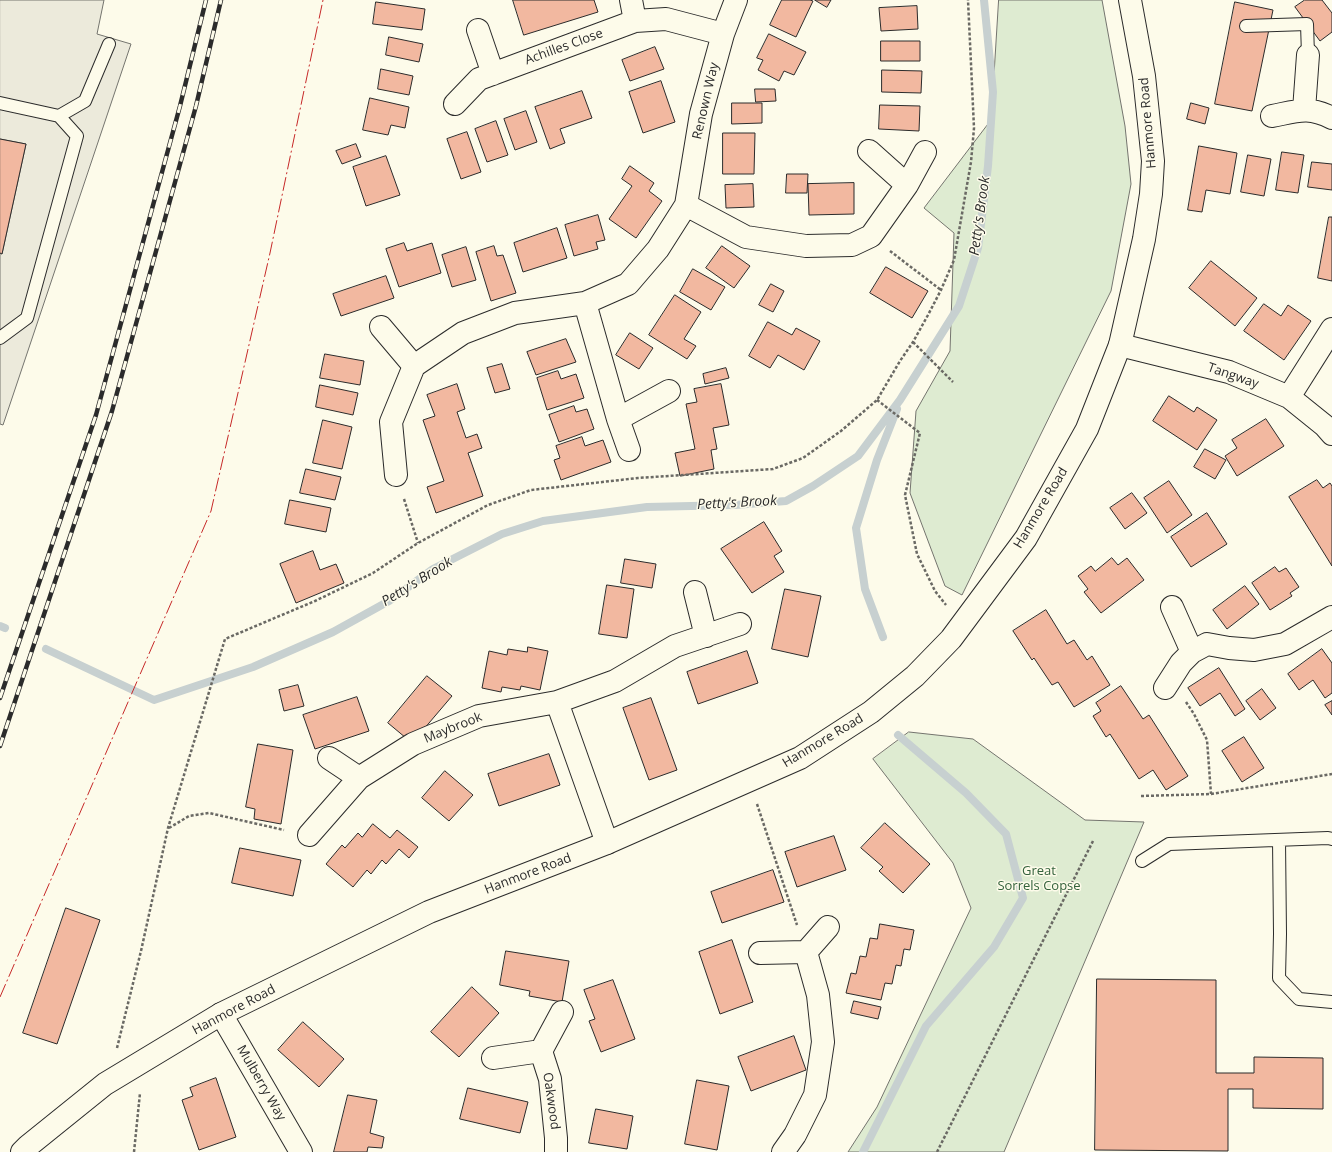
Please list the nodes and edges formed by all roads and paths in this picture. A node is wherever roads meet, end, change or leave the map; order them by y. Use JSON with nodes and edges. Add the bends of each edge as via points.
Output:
{"nodes":[{"id":1,"x":736,"y":0,"type":"edge"},
{"id":2,"x":968,"y":0,"type":"edge"},
{"id":3,"x":1130,"y":0,"type":"edge"},
{"id":4,"x":633,"y":10,"type":"edge"},
{"id":5,"x":1246,"y":26,"type":"dead end"},
{"id":6,"x":478,"y":30,"type":"dead end"},
{"id":7,"x":723,"y":34,"type":"junction"},
{"id":8,"x":109,"y":44,"type":"dead end"},
{"id":9,"x":1308,"y":54,"type":"joint"},
{"id":10,"x":493,"y":74,"type":"junction"},
{"id":11,"x":0,"y":103,"type":"edge"},
{"id":12,"x":455,"y":104,"type":"dead end"},
{"id":13,"x":1304,"y":110,"type":"junction"},
{"id":14,"x":59,"y":116,"type":"junction"},
{"id":15,"x":1272,"y":116,"type":"dead end"},
{"id":16,"x":1332,"y":118,"type":"edge"},
{"id":17,"x":869,"y":151,"type":"dead end"},
{"id":18,"x":925,"y":152,"type":"dead end"},
{"id":19,"x":907,"y":185,"type":"junction"},
{"id":20,"x":686,"y":205,"type":"junction"},
{"id":21,"x":871,"y":236,"type":"junction"},
{"id":22,"x":941,"y":290,"type":"junction"},
{"id":23,"x":585,"y":303,"type":"junction"},
{"id":24,"x":381,"y":327,"type":"dead end"},
{"id":25,"x":1332,"y":329,"type":"edge"},
{"id":26,"x":0,"y":338,"type":"edge"},
{"id":27,"x":913,"y":342,"type":"junction"},
{"id":28,"x":1120,"y":345,"type":"junction"},
{"id":29,"x":414,"y":366,"type":"junction"},
{"id":30,"x":952,"y":382,"type":"dead end"},
{"id":31,"x":669,"y":390,"type":"dead end"},
{"id":32,"x":1289,"y":398,"type":"junction"},
{"id":33,"x":877,"y":400,"type":"junction"},
{"id":34,"x":618,"y":419,"type":"junction"},
{"id":35,"x":1332,"y":434,"type":"edge"},
{"id":36,"x":629,"y":450,"type":"dead end"},
{"id":37,"x":396,"y":475,"type":"joint"},
{"id":38,"x":418,"y":543,"type":"junction"},
{"id":39,"x":695,"y":592,"type":"dead end"},
{"id":40,"x":1172,"y":606,"type":"dead end"},
{"id":41,"x":948,"y":607,"type":"dead end"},
{"id":42,"x":1332,"y":617,"type":"edge"},
{"id":43,"x":740,"y":624,"type":"dead end"},
{"id":44,"x":706,"y":636,"type":"junction"},
{"id":45,"x":1192,"y":652,"type":"junction"},
{"id":46,"x":1168,"y":684,"type":"joint"},
{"id":47,"x":557,"y":702,"type":"junction"},
{"id":48,"x":329,"y":758,"type":"dead end"},
{"id":49,"x":1332,"y":774,"type":"edge"},
{"id":50,"x":359,"y":778,"type":"junction"},
{"id":51,"x":750,"y":781,"type":"junction"},
{"id":52,"x":1211,"y":794,"type":"junction"},
{"id":53,"x":1141,"y":796,"type":"dead end"},
{"id":54,"x":168,"y":828,"type":"junction"},
{"id":55,"x":309,"y":835,"type":"joint"},
{"id":56,"x":1332,"y":839,"type":"edge"},
{"id":57,"x":1278,"y":840,"type":"junction"},
{"id":58,"x":1093,"y":841,"type":"dead end"},
{"id":59,"x":607,"y":843,"type":"junction"},
{"id":60,"x":1142,"y":861,"type":"dead end"},
{"id":61,"x":828,"y":927,"type":"dead end"},
{"id":62,"x":806,"y":952,"type":"junction"},
{"id":63,"x":760,"y":953,"type":"dead end"},
{"id":64,"x":1332,"y":1002,"type":"edge"},
{"id":65,"x":562,"y":1012,"type":"dead end"},
{"id":66,"x":221,"y":1014,"type":"junction"},
{"id":67,"x":542,"y":1051,"type":"junction"},
{"id":68,"x":116,"y":1053,"type":"dead end"},
{"id":69,"x":492,"y":1058,"type":"dead end"},
{"id":70,"x":140,"y":1089,"type":"dead end"},
{"id":71,"x":22,"y":1152,"type":"edge"},
{"id":72,"x":134,"y":1152,"type":"edge"},
{"id":73,"x":301,"y":1152,"type":"edge"},
{"id":74,"x":556,"y":1152,"type":"edge"},
{"id":75,"x":783,"y":1152,"type":"edge"},
{"id":76,"x":937,"y":1152,"type":"edge"}],
"edges":[{"from":1,"to":7,"type":"street","name":"Renown Way"},
{"from":2,"to":22,"type":"path","via":[[974,121],[971,162],[954,260]]},
{"from":3,"to":28,"type":"street","name":"Hanmore Road","via":[[1144,76],[1153,161],[1144,239]]},
{"from":4,"to":7,"type":"street","name":"Achilles Close"},
{"from":4,"to":10,"type":"street","name":"Achilles Close"},
{"from":5,"to":9,"type":"lane","via":[[1307,24]]},
{"from":6,"to":10,"type":"street"},
{"from":7,"to":20,"type":"street","name":"Renown Way","via":[[701,114]]},
{"from":8,"to":14,"type":"lane","via":[[85,101]]},
{"from":9,"to":13,"type":"street"},
{"from":10,"to":12,"type":"street","name":"Achilles Close","via":[[479,79]]},
{"from":11,"to":14,"type":"lane"},
{"from":13,"to":15,"type":"street"},
{"from":13,"to":16,"type":"street","via":[[1319,112]]},
{"from":14,"to":26,"type":"lane","via":[[77,136],[27,318]]},
{"from":17,"to":19,"type":"street"},
{"from":18,"to":19,"type":"street"},
{"from":19,"to":21,"type":"street"},
{"from":20,"to":21,"type":"street","via":[[746,237],[806,246],[852,245]]},
{"from":20,"to":23,"type":"street","name":"Renown Way","via":[[658,249],[628,284]]},
{"from":21,"to":22,"type":"path"},
{"from":22,"to":27,"type":"path"},
{"from":23,"to":29,"type":"street","name":"Renown Way","via":[[515,313],[463,333]]},
{"from":23,"to":34,"type":"street"},
{"from":24,"to":29,"type":"street"},
{"from":25,"to":32,"type":"street"},
{"from":27,"to":30,"type":"path"},
{"from":27,"to":33,"type":"path"},
{"from":28,"to":32,"type":"street","name":"Tangway","via":[[1229,372]]},
{"from":28,"to":51,"type":"street","name":"Hanmore Road","via":[[1087,429],[1026,538],[951,639],[915,676],[871,712],[800,758]]},
{"from":29,"to":37,"type":"street","via":[[391,422]]},
{"from":31,"to":34,"type":"street"},
{"from":32,"to":35,"type":"street","name":"Tangway"},
{"from":33,"to":38,"type":"path","via":[[841,431],[802,458],[773,469],[638,478],[531,490],[488,504]]},
{"from":33,"to":41,"type":"path","via":[[920,433],[905,495],[917,554],[935,591]]},
{"from":34,"to":36,"type":"street"},
{"from":37,"to":38,"type":"path"},
{"from":38,"to":54,"type":"path","via":[[373,574],[225,639]]},
{"from":39,"to":44,"type":"street"},
{"from":40,"to":45,"type":"street"},
{"from":42,"to":45,"type":"street","via":[[1285,644],[1254,650],[1207,644]]},
{"from":43,"to":44,"type":"street","name":"Maybrook"},
{"from":44,"to":47,"type":"street","name":"Maybrook","via":[[675,646],[615,681]]},
{"from":45,"to":46,"type":"street","via":[[1181,663]]},
{"from":46,"to":52,"type":"path","via":[[1194,714],[1207,740]]},
{"from":47,"to":50,"type":"street","name":"Maybrook","via":[[479,716],[413,744]]},
{"from":47,"to":59,"type":"street"},
{"from":48,"to":50,"type":"street"},
{"from":49,"to":52,"type":"path"},
{"from":50,"to":55,"type":"street","name":"Maybrook"},
{"from":51,"to":59,"type":"street","name":"Hanmore Road"},
{"from":51,"to":62,"type":"path"},
{"from":52,"to":53,"type":"path"},
{"from":54,"to":55,"type":"path","via":[[189,816],[209,813]]},
{"from":54,"to":68,"type":"path"},
{"from":56,"to":57,"type":"lane"},
{"from":57,"to":60,"type":"lane","via":[[1169,844]]},
{"from":57,"to":64,"type":"lane","via":[[1279,978],[1299,999]]},
{"from":58,"to":76,"type":"path"},
{"from":59,"to":66,"type":"street","name":"Hanmore Road","via":[[429,912]]},
{"from":61,"to":62,"type":"street"},
{"from":62,"to":63,"type":"street"},
{"from":62,"to":75,"type":"street","via":[[818,995],[823,1042],[815,1095],[795,1135]]},
{"from":65,"to":67,"type":"street"},
{"from":66,"to":71,"type":"street","name":"Hanmore Road","via":[[105,1084]]},
{"from":66,"to":73,"type":"street","name":"Mulberry Way"},
{"from":67,"to":69,"type":"street"},
{"from":67,"to":74,"type":"street","name":"Oakwood","via":[[550,1079]]},
{"from":70,"to":72,"type":"path"}]}
